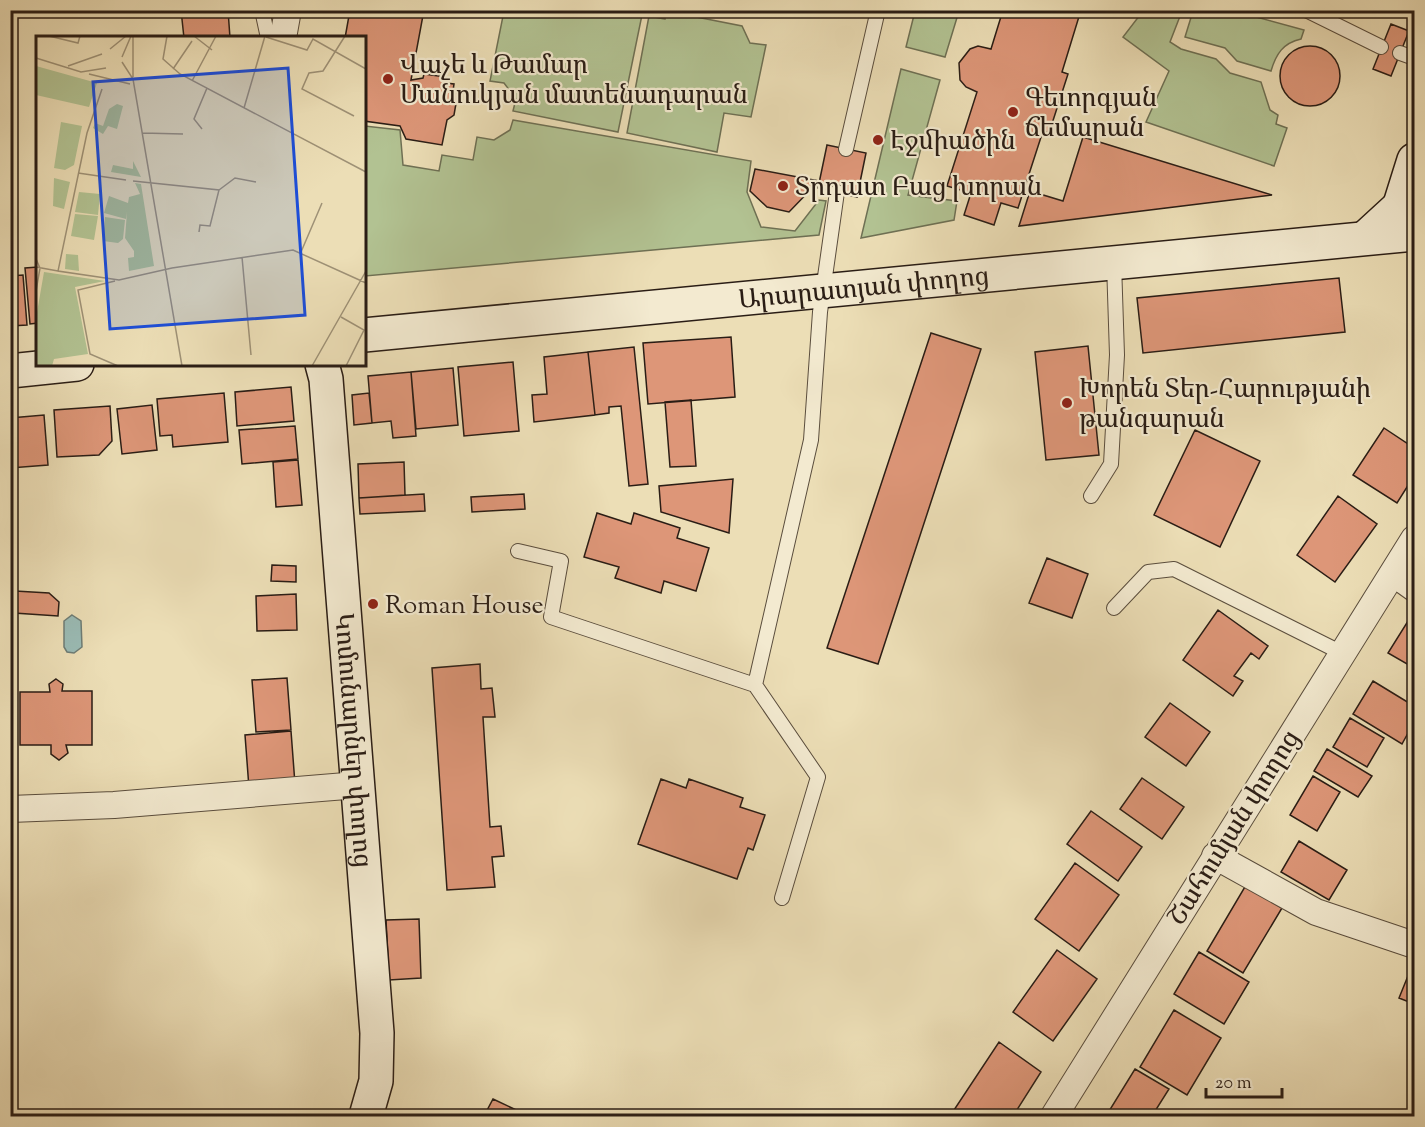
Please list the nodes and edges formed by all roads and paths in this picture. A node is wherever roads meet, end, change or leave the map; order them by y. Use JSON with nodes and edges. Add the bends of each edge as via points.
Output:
{"nodes":[{"id":1,"x":262,"y":10,"type":"edge"},
{"id":2,"x":288,"y":10,"type":"edge"},
{"id":3,"x":878,"y":10,"type":"edge"},
{"id":4,"x":1306,"y":10,"type":"edge"},
{"id":5,"x":268,"y":36,"type":"edge"},
{"id":6,"x":283,"y":36,"type":"edge"},
{"id":7,"x":1381,"y":47,"type":"dead end"},
{"id":8,"x":1400,"y":53,"type":"dead end"},
{"id":9,"x":1414,"y":58,"type":"edge"},
{"id":10,"x":846,"y":149,"type":"dead end"},
{"id":11,"x":1414,"y":160,"type":"edge"},
{"id":12,"x":837,"y":192,"type":"dead end"},
{"id":13,"x":1409,"y":212,"type":"edge"},
{"id":14,"x":1114,"y":263,"type":"junction"},
{"id":15,"x":823,"y":291,"type":"junction"},
{"id":16,"x":366,"y":335,"type":"edge"},
{"id":17,"x":58,"y":366,"type":"edge"},
{"id":18,"x":323,"y":366,"type":"edge"},
{"id":19,"x":10,"y":371,"type":"edge"},
{"id":20,"x":1091,"y":496,"type":"dead end"},
{"id":21,"x":1414,"y":539,"type":"edge"},
{"id":22,"x":518,"y":551,"type":"dead end"},
{"id":23,"x":1393,"y":573,"type":"junction"},
{"id":24,"x":1414,"y":588,"type":"edge"},
{"id":25,"x":1114,"y":608,"type":"dead end"},
{"id":26,"x":1342,"y":653,"type":"junction"},
{"id":27,"x":754,"y":685,"type":"junction"},
{"id":28,"x":358,"y":785,"type":"junction"},
{"id":29,"x":10,"y":809,"type":"edge"},
{"id":30,"x":1215,"y":856,"type":"junction"},
{"id":31,"x":782,"y":898,"type":"dead end"},
{"id":32,"x":1414,"y":945,"type":"edge"},
{"id":33,"x":366,"y":1116,"type":"edge"},
{"id":34,"x":1054,"y":1116,"type":"edge"}],
"edges":[{"from":1,"to":5,"type":"lane"},
{"from":2,"to":6,"type":"street"},
{"from":3,"to":10,"type":"lane"},
{"from":4,"to":7,"type":"lane"},
{"from":8,"to":9,"type":"lane"},
{"from":11,"to":13,"type":"main road"},
{"from":12,"to":15,"type":"lane"},
{"from":13,"to":14,"type":"main road","name":"Արարատյան փողոց","via":[[1365,238]]},
{"from":14,"to":15,"type":"main road","name":"Արարատյան փողոց"},
{"from":14,"to":20,"type":"lane","via":[[1117,355],[1111,464]]},
{"from":15,"to":16,"type":"main road","name":"Արարատյան փողոց"},
{"from":15,"to":27,"type":"lane","via":[[811,440]]},
{"from":17,"to":19,"type":"main road"},
{"from":18,"to":28,"type":"main road","name":"Կոմունարներ փողոց"},
{"from":21,"to":23,"type":"street","name":"Շահումյան փողոց"},
{"from":22,"to":27,"type":"lane","via":[[561,561],[551,617]]},
{"from":23,"to":24,"type":"street"},
{"from":23,"to":26,"type":"street","name":"Շահումյան փողոց"},
{"from":25,"to":26,"type":"lane","via":[[1148,572],[1174,569]]},
{"from":26,"to":30,"type":"street","name":"Շահումյան փողոց"},
{"from":27,"to":31,"type":"lane","via":[[818,777]]},
{"from":28,"to":29,"type":"street","via":[[114,805]]},
{"from":28,"to":33,"type":"main road","name":"Կոմունարներ փողոց","via":[[377,1033],[376,1081]]},
{"from":30,"to":32,"type":"street","via":[[1316,912]]},
{"from":30,"to":34,"type":"street","name":"Շահումյան փողոց"}]}
